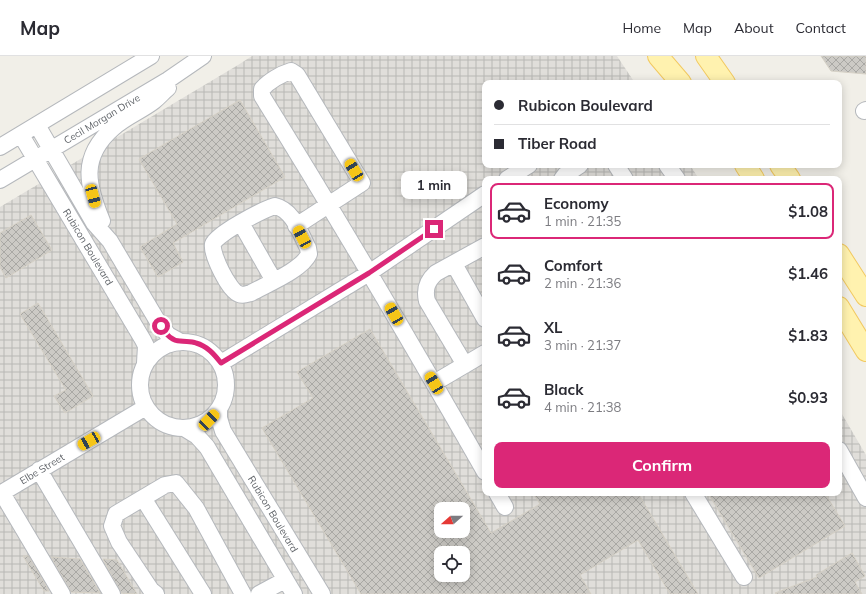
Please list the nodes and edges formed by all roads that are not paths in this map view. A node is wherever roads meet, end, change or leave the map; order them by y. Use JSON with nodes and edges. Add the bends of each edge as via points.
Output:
{"nodes":[{"id":1,"x":151,"y":56,"type":"edge"},
{"id":2,"x":658,"y":56,"type":"edge"},
{"id":3,"x":669,"y":56,"type":"edge"},
{"id":4,"x":706,"y":56,"type":"edge"},
{"id":5,"x":198,"y":60,"type":"edge"},
{"id":6,"x":678,"y":80,"type":"edge"},
{"id":7,"x":685,"y":80,"type":"edge"},
{"id":8,"x":723,"y":80,"type":"edge"},
{"id":9,"x":37,"y":125,"type":"junction"},
{"id":10,"x":21,"y":135,"type":"junction"},
{"id":11,"x":0,"y":147,"type":"edge"},
{"id":12,"x":52,"y":149,"type":"junction"},
{"id":13,"x":36,"y":159,"type":"junction"},
{"id":14,"x":524,"y":168,"type":"edge"},
{"id":15,"x":576,"y":168,"type":"edge"},
{"id":16,"x":512,"y":176,"type":"edge"},
{"id":17,"x":564,"y":176,"type":"edge"},
{"id":18,"x":0,"y":180,"type":"edge"},
{"id":19,"x":482,"y":196,"type":"edge"},
{"id":20,"x":329,"y":204,"type":"junction"},
{"id":21,"x":241,"y":223,"type":"junction"},
{"id":22,"x":296,"y":226,"type":"junction"},
{"id":23,"x":110,"y":241,"type":"junction"},
{"id":24,"x":482,"y":248,"type":"edge"},
{"id":25,"x":842,"y":259,"type":"edge"},
{"id":26,"x":454,"y":264,"type":"junction"},
{"id":27,"x":369,"y":273,"type":"junction"},
{"id":28,"x":274,"y":280,"type":"junction"},
{"id":29,"x":866,"y":296,"type":"edge"},
{"id":30,"x":842,"y":313,"type":"edge"},
{"id":31,"x":482,"y":314,"type":"edge"},
{"id":32,"x":179,"y":341,"type":"junction"},
{"id":33,"x":866,"y":351,"type":"edge"},
{"id":34,"x":482,"y":355,"type":"edge"},
{"id":35,"x":145,"y":363,"type":"junction"},
{"id":36,"x":221,"y":363,"type":"junction"},
{"id":37,"x":465,"y":365,"type":"junction"},
{"id":38,"x":434,"y":383,"type":"junction"},
{"id":39,"x":146,"y":407,"type":"junction"},
{"id":40,"x":219,"y":410,"type":"junction"},
{"id":41,"x":184,"y":428,"type":"junction"},
{"id":42,"x":842,"y":455,"type":"edge"},
{"id":43,"x":482,"y":467,"type":"edge"},
{"id":44,"x":39,"y":470,"type":"junction"},
{"id":45,"x":1,"y":493,"type":"edge"},
{"id":46,"x":499,"y":496,"type":"edge"},
{"id":47,"x":695,"y":496,"type":"edge"},
{"id":48,"x":143,"y":498,"type":"junction"},
{"id":49,"x":866,"y":498,"type":"edge"},
{"id":50,"x":505,"y":507,"type":"dead end"},
{"id":51,"x":744,"y":577,"type":"dead end"},
{"id":52,"x":286,"y":580,"type":"junction"},
{"id":53,"x":62,"y":594,"type":"edge"},
{"id":54,"x":112,"y":594,"type":"edge"},
{"id":55,"x":156,"y":594,"type":"edge"},
{"id":56,"x":203,"y":594,"type":"edge"},
{"id":57,"x":243,"y":594,"type":"edge"},
{"id":58,"x":259,"y":594,"type":"edge"},
{"id":59,"x":294,"y":594,"type":"edge"},
{"id":60,"x":322,"y":594,"type":"edge"}],
"edges":[{"from":1,"to":9,"type":"street"},
{"from":2,"to":6,"type":"main road"},
{"from":3,"to":7,"type":"main road"},
{"from":4,"to":8,"type":"main road"},
{"from":5,"to":12,"type":"street","name":"Cecil Morgan Drive"},
{"from":5,"to":23,"type":"street","via":[[155,100],[113,127],[90,160],[91,187]]},
{"from":9,"to":10,"type":"street"},
{"from":9,"to":12,"type":"street","name":"Rubicon Boulevard"},
{"from":10,"to":11,"type":"street"},
{"from":10,"to":13,"type":"street","name":"Rubicon Boulevard"},
{"from":12,"to":13,"type":"street","name":"Cecil Morgan Drive"},
{"from":12,"to":23,"type":"street","name":"Rubicon Boulevard","via":[[94,223]]},
{"from":13,"to":18,"type":"street","name":"Cecil Morgan Drive"},
{"from":13,"to":35,"type":"street","name":"Rubicon Boulevard","via":[[143,340],[146,346]]},
{"from":14,"to":16,"type":"street"},
{"from":15,"to":17,"type":"street"},
{"from":19,"to":27,"type":"street"},
{"from":20,"to":20,"type":"street","via":[[262,96],[262,89],[266,84],[291,71],[297,75],[362,183]]},
{"from":20,"to":22,"type":"street"},
{"from":20,"to":27,"type":"street"},
{"from":21,"to":22,"type":"street","via":[[275,206],[290,215]]},
{"from":21,"to":28,"type":"street"},
{"from":21,"to":28,"type":"street","via":[[219,236],[213,244],[223,274],[240,295],[251,293]]},
{"from":22,"to":28,"type":"street","via":[[310,254],[299,267]]},
{"from":23,"to":32,"type":"street","name":"Rubicon Boulevard","via":[[161,326],[168,335]]},
{"from":24,"to":26,"type":"street"},
{"from":25,"to":29,"type":"main road"},
{"from":26,"to":31,"type":"street"},
{"from":26,"to":37,"type":"street","via":[[430,278],[426,284],[425,294]]},
{"from":27,"to":36,"type":"street"},
{"from":27,"to":38,"type":"street"},
{"from":30,"to":33,"type":"main road"},
{"from":32,"to":35,"type":"street","via":[[155,351]]},
{"from":32,"to":36,"type":"street","via":[[196,343],[208,348]]},
{"from":34,"to":37,"type":"street"},
{"from":35,"to":39,"type":"street","via":[[140,377],[140,392]]},
{"from":36,"to":40,"type":"street","via":[[227,384],[225,398]]},
{"from":37,"to":38,"type":"street"},
{"from":38,"to":43,"type":"street"},
{"from":39,"to":41,"type":"street","via":[[156,418],[169,426]]},
{"from":39,"to":44,"type":"street","name":"Elbe Street"},
{"from":40,"to":41,"type":"street","via":[[209,420],[197,426]]},
{"from":40,"to":60,"type":"street","name":"Rubicon Boulevard","via":[[223,431]]},
{"from":41,"to":52,"type":"street","via":[[198,436],[207,447]]},
{"from":42,"to":49,"type":"street"},
{"from":44,"to":45,"type":"street","name":"Elbe Street"},
{"from":44,"to":54,"type":"street"},
{"from":45,"to":53,"type":"street"},
{"from":46,"to":50,"type":"street"},
{"from":47,"to":51,"type":"street"},
{"from":48,"to":55,"type":"street","via":[[116,514],[112,526],[147,584]]},
{"from":48,"to":56,"type":"street"},
{"from":48,"to":57,"type":"street","via":[[165,485],[176,483],[196,508]]},
{"from":52,"to":58,"type":"street"},
{"from":52,"to":59,"type":"street"}]}
